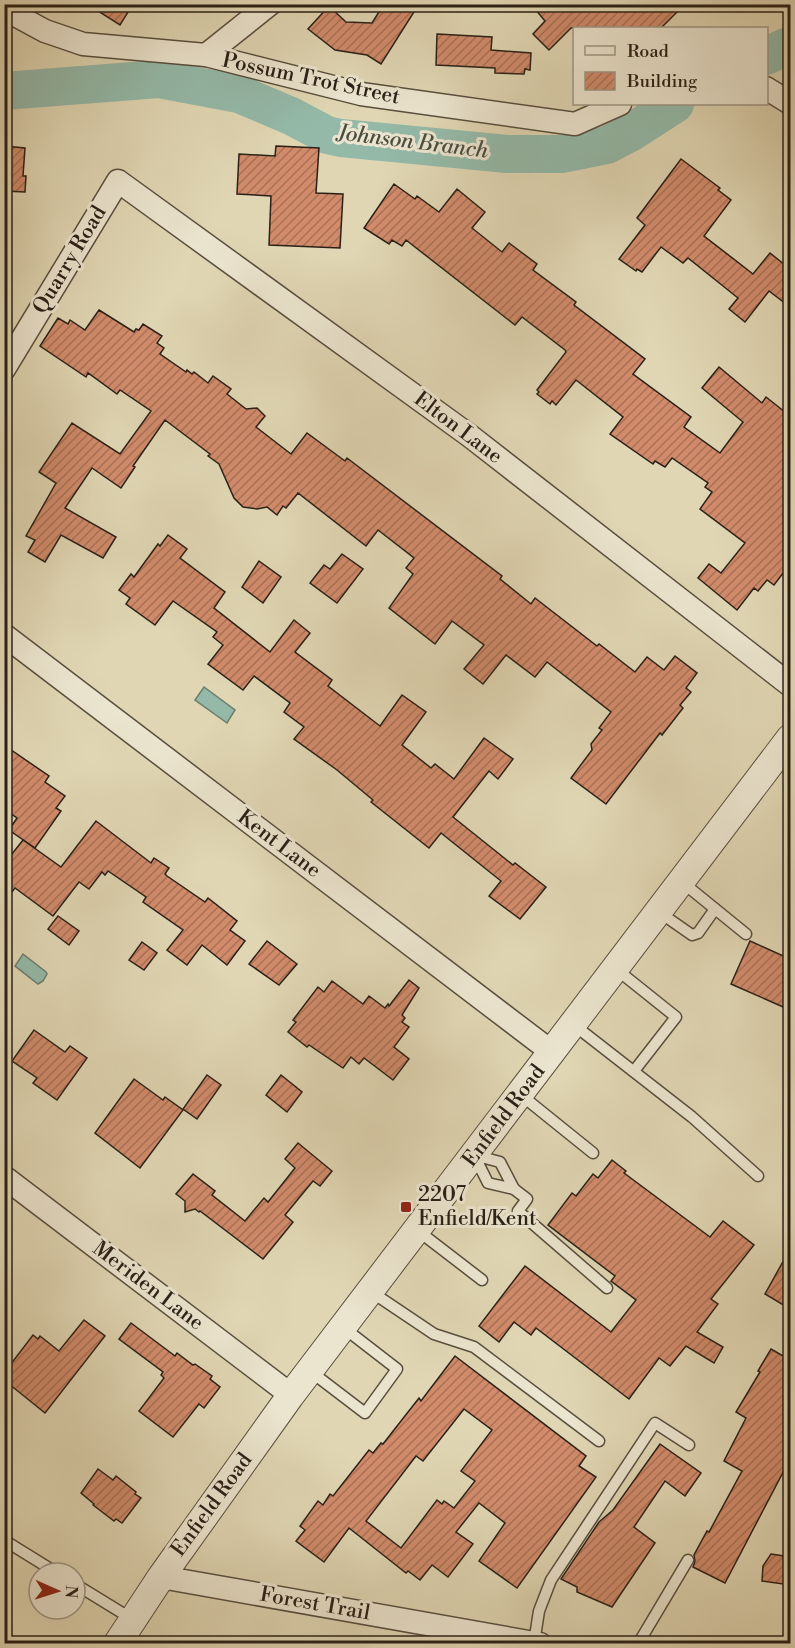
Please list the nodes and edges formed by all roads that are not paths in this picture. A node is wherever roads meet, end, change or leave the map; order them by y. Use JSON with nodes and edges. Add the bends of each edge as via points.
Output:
{"nodes":[{"id":1,"x":270,"y":4,"type":"edge"},
{"id":2,"x":4,"y":9,"type":"edge"},
{"id":3,"x":206,"y":55,"type":"junction"},
{"id":4,"x":768,"y":89,"type":"edge"},
{"id":5,"x":790,"y":103,"type":"edge"},
{"id":6,"x":618,"y":105,"type":"edge"},
{"id":7,"x":118,"y":181,"type":"joint"},
{"id":8,"x":4,"y":369,"type":"edge"},
{"id":9,"x":4,"y":635,"type":"edge"},
{"id":10,"x":790,"y":685,"type":"edge"},
{"id":11,"x":790,"y":738,"type":"edge"},
{"id":12,"x":682,"y":882,"type":"junction"},
{"id":13,"x":715,"y":909,"type":"junction"},
{"id":14,"x":659,"y":912,"type":"junction"},
{"id":15,"x":746,"y":934,"type":"dead end"},
{"id":16,"x":616,"y":969,"type":"junction"},
{"id":17,"x":574,"y":1025,"type":"junction"},
{"id":18,"x":553,"y":1053,"type":"junction"},
{"id":19,"x":634,"y":1071,"type":"junction"},
{"id":20,"x":520,"y":1095,"type":"junction"},
{"id":21,"x":593,"y":1153,"type":"dead end"},
{"id":22,"x":474,"y":1155,"type":"junction"},
{"id":23,"x":758,"y":1176,"type":"dead end"},
{"id":24,"x":4,"y":1177,"type":"edge"},
{"id":25,"x":514,"y":1189,"type":"junction"},
{"id":26,"x":417,"y":1230,"type":"junction"},
{"id":27,"x":482,"y":1280,"type":"dead end"},
{"id":28,"x":607,"y":1288,"type":"dead end"},
{"id":29,"x":370,"y":1291,"type":"junction"},
{"id":30,"x":343,"y":1327,"type":"junction"},
{"id":31,"x":309,"y":1371,"type":"junction"},
{"id":32,"x":291,"y":1395,"type":"junction"},
{"id":33,"x":598,"y":1441,"type":"dead end"},
{"id":34,"x":690,"y":1445,"type":"dead end"},
{"id":35,"x":7,"y":1542,"type":"dead end"},
{"id":36,"x":688,"y":1560,"type":"dead end"},
{"id":37,"x":38,"y":1561,"type":"edge"},
{"id":38,"x":161,"y":1577,"type":"junction"},
{"id":39,"x":87,"y":1591,"type":"edge"},
{"id":40,"x":132,"y":1619,"type":"junction"},
{"id":41,"x":485,"y":1639,"type":"edge"},
{"id":42,"x":537,"y":1643,"type":"edge"},
{"id":43,"x":117,"y":1644,"type":"edge"},
{"id":44,"x":638,"y":1644,"type":"edge"}],
"edges":[{"from":1,"to":3,"type":"street"},
{"from":2,"to":3,"type":"street","name":"Possum Trot Street","via":[[45,31],[83,44]]},
{"from":3,"to":6,"type":"street","name":"Possum Trot Street","via":[[361,94],[575,124]]},
{"from":4,"to":5,"type":"street"},
{"from":7,"to":8,"type":"street","name":"Quarry Road"},
{"from":7,"to":10,"type":"street","name":"Elton Lane","via":[[470,436]]},
{"from":9,"to":18,"type":"street","name":"Kent Lane"},
{"from":11,"to":12,"type":"street","name":"Enfield Road"},
{"from":12,"to":13,"type":"lane"},
{"from":12,"to":14,"type":"street","name":"Enfield Road"},
{"from":13,"to":14,"type":"lane","via":[[692,936]]},
{"from":13,"to":15,"type":"lane"},
{"from":14,"to":16,"type":"street","name":"Enfield Road"},
{"from":16,"to":17,"type":"street","name":"Enfield Road"},
{"from":16,"to":19,"type":"lane","via":[[676,1017]]},
{"from":17,"to":18,"type":"street","name":"Enfield Road"},
{"from":17,"to":19,"type":"lane"},
{"from":18,"to":20,"type":"street","name":"Enfield Road"},
{"from":19,"to":23,"type":"lane"},
{"from":20,"to":21,"type":"lane"},
{"from":20,"to":22,"type":"street","name":"Enfield Road"},
{"from":22,"to":25,"type":"lane","via":[[489,1183]]},
{"from":22,"to":25,"type":"lane","via":[[501,1162]]},
{"from":22,"to":26,"type":"street","name":"Enfield Road"},
{"from":24,"to":32,"type":"street","name":"Meriden Lane"},
{"from":25,"to":28,"type":"lane","via":[[527,1199],[518,1211]]},
{"from":26,"to":27,"type":"lane"},
{"from":26,"to":29,"type":"street","name":"Enfield Road"},
{"from":29,"to":30,"type":"street","name":"Enfield Road"},
{"from":29,"to":33,"type":"lane","via":[[434,1334],[474,1347]]},
{"from":30,"to":31,"type":"street","name":"Enfield Road"},
{"from":30,"to":31,"type":"lane","via":[[397,1369],[365,1413]]},
{"from":31,"to":32,"type":"street","name":"Enfield Road"},
{"from":32,"to":38,"type":"street","name":"Enfield Road"},
{"from":34,"to":42,"type":"lane","via":[[656,1423],[551,1581],[538,1611]]},
{"from":35,"to":37,"type":"lane"},
{"from":36,"to":44,"type":"lane"},
{"from":38,"to":40,"type":"street","name":"Enfield Road"},
{"from":38,"to":41,"type":"street","name":"Forest Trail"},
{"from":39,"to":40,"type":"lane"},
{"from":40,"to":43,"type":"street","name":"Enfield Road"},
{"from":41,"to":42,"type":"street","name":"Forest Trail"}]}
